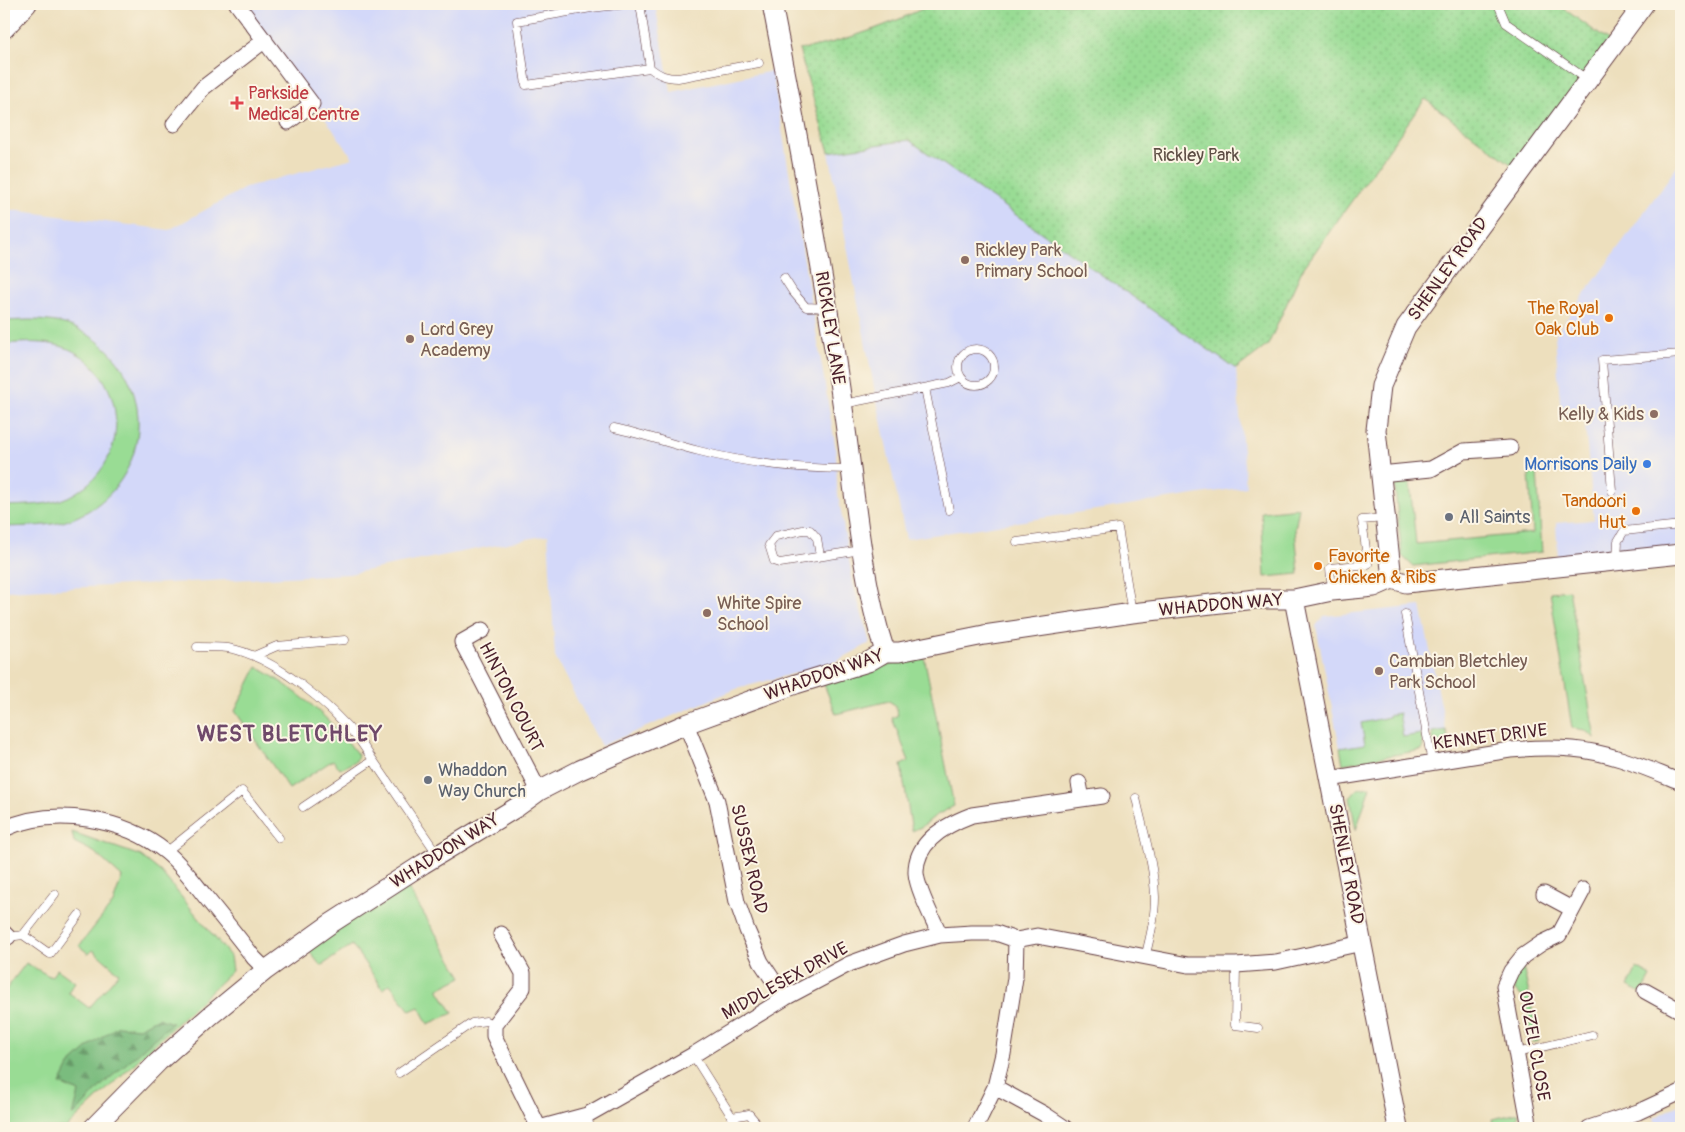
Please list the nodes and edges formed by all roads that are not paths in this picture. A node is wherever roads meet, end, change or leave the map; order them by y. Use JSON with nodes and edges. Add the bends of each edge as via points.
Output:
{"nodes":[{"id":1,"x":27,"y":4,"type":"edge"},
{"id":2,"x":237,"y":4,"type":"edge"},
{"id":3,"x":627,"y":4,"type":"edge"},
{"id":4,"x":640,"y":4,"type":"edge"},
{"id":5,"x":772,"y":4,"type":"edge"},
{"id":6,"x":1498,"y":4,"type":"edge"},
{"id":7,"x":1644,"y":4,"type":"edge"},
{"id":8,"x":591,"y":6,"type":"edge"},
{"id":9,"x":4,"y":29,"type":"edge"},
{"id":10,"x":265,"y":40,"type":"junction"},
{"id":11,"x":759,"y":63,"type":"dead end"},
{"id":12,"x":650,"y":68,"type":"junction"},
{"id":13,"x":1588,"y":80,"type":"junction"},
{"id":14,"x":288,"y":122,"type":"dead end"},
{"id":15,"x":174,"y":124,"type":"dead end"},
{"id":16,"x":784,"y":278,"type":"dead end"},
{"id":17,"x":827,"y":308,"type":"junction"},
{"id":18,"x":1681,"y":354,"type":"edge"},
{"id":19,"x":961,"y":377,"type":"junction"},
{"id":20,"x":925,"y":388,"type":"junction"},
{"id":21,"x":843,"y":404,"type":"junction"},
{"id":22,"x":614,"y":428,"type":"dead end"},
{"id":23,"x":1510,"y":448,"type":"dead end"},
{"id":24,"x":851,"y":468,"type":"junction"},
{"id":25,"x":1380,"y":474,"type":"junction"},
{"id":26,"x":1612,"y":492,"type":"dead end"},
{"id":27,"x":949,"y":510,"type":"dead end"},
{"id":28,"x":1384,"y":518,"type":"junction"},
{"id":29,"x":1681,"y":525,"type":"edge"},
{"id":30,"x":1017,"y":542,"type":"dead end"},
{"id":31,"x":861,"y":550,"type":"junction"},
{"id":32,"x":1681,"y":554,"type":"edge"},
{"id":33,"x":820,"y":556,"type":"junction"},
{"id":34,"x":1616,"y":561,"type":"junction"},
{"id":35,"x":1392,"y":579,"type":"junction"},
{"id":36,"x":1332,"y":591,"type":"junction"},
{"id":37,"x":1294,"y":599,"type":"junction"},
{"id":38,"x":1132,"y":613,"type":"junction"},
{"id":39,"x":1405,"y":614,"type":"dead end"},
{"id":40,"x":483,"y":630,"type":"dead end"},
{"id":41,"x":345,"y":640,"type":"dead end"},
{"id":42,"x":197,"y":647,"type":"dead end"},
{"id":43,"x":885,"y":652,"type":"junction"},
{"id":44,"x":254,"y":656,"type":"junction"},
{"id":45,"x":686,"y":724,"type":"junction"},
{"id":46,"x":373,"y":760,"type":"junction"},
{"id":47,"x":1432,"y":763,"type":"junction"},
{"id":48,"x":1329,"y":779,"type":"junction"},
{"id":49,"x":1681,"y":782,"type":"edge"},
{"id":50,"x":1079,"y":783,"type":"dead end"},
{"id":51,"x":539,"y":791,"type":"junction"},
{"id":52,"x":1102,"y":796,"type":"dead end"},
{"id":53,"x":1136,"y":798,"type":"dead end"},
{"id":54,"x":1082,"y":799,"type":"junction"},
{"id":55,"x":303,"y":807,"type":"dead end"},
{"id":56,"x":4,"y":829,"type":"edge"},
{"id":57,"x":280,"y":838,"type":"dead end"},
{"id":58,"x":166,"y":852,"type":"junction"},
{"id":59,"x":438,"y":855,"type":"junction"},
{"id":60,"x":1583,"y":890,"type":"dead end"},
{"id":61,"x":54,"y":894,"type":"dead end"},
{"id":62,"x":1544,"y":894,"type":"dead end"},
{"id":63,"x":1572,"y":909,"type":"junction"},
{"id":64,"x":79,"y":915,"type":"dead end"},
{"id":65,"x":501,"y":934,"type":"dead end"},
{"id":66,"x":12,"y":935,"type":"edge"},
{"id":67,"x":940,"y":935,"type":"junction"},
{"id":68,"x":1016,"y":940,"type":"junction"},
{"id":69,"x":1362,"y":943,"type":"junction"},
{"id":70,"x":1145,"y":958,"type":"junction"},
{"id":71,"x":1236,"y":965,"type":"junction"},
{"id":72,"x":266,"y":970,"type":"junction"},
{"id":73,"x":1645,"y":991,"type":"dead end"},
{"id":74,"x":784,"y":998,"type":"junction"},
{"id":75,"x":1681,"y":1011,"type":"edge"},
{"id":76,"x":494,"y":1024,"type":"junction"},
{"id":77,"x":1258,"y":1028,"type":"dead end"},
{"id":78,"x":1592,"y":1035,"type":"dead end"},
{"id":79,"x":1517,"y":1053,"type":"junction"},
{"id":80,"x":693,"y":1055,"type":"junction"},
{"id":81,"x":398,"y":1073,"type":"dead end"},
{"id":82,"x":995,"y":1087,"type":"junction"},
{"id":83,"x":1681,"y":1092,"type":"edge"},
{"id":84,"x":588,"y":1122,"type":"edge"},
{"id":85,"x":93,"y":1128,"type":"edge"},
{"id":86,"x":539,"y":1128,"type":"edge"},
{"id":87,"x":761,"y":1128,"type":"edge"},
{"id":88,"x":974,"y":1128,"type":"edge"},
{"id":89,"x":1065,"y":1128,"type":"edge"},
{"id":90,"x":1398,"y":1128,"type":"edge"},
{"id":91,"x":1530,"y":1128,"type":"edge"},
{"id":92,"x":1588,"y":1128,"type":"edge"}],
"edges":[{"from":1,"to":9,"type":"street"},
{"from":2,"to":10,"type":"street"},
{"from":3,"to":8,"type":"lane"},
{"from":4,"to":12,"type":"lane"},
{"from":5,"to":17,"type":"street","name":"RICKLEY LANE"},
{"from":6,"to":13,"type":"lane","via":[[1506,24]]},
{"from":7,"to":13,"type":"street","name":"SHENLEY ROAD"},
{"from":8,"to":12,"type":"lane","via":[[517,21],[526,85]]},
{"from":10,"to":14,"type":"street","via":[[312,104]]},
{"from":10,"to":15,"type":"street","via":[[203,88]]},
{"from":11,"to":12,"type":"lane","via":[[678,78],[667,78]]},
{"from":13,"to":25,"type":"street","name":"SHENLEY ROAD","via":[[1406,327],[1381,386],[1376,430]]},
{"from":16,"to":17,"type":"lane","via":[[806,307]]},
{"from":17,"to":21,"type":"street","name":"RICKLEY LANE"},
{"from":18,"to":26,"type":"lane","via":[[1602,360]]},
{"from":19,"to":19,"type":"lane","via":[[978,385],[987,382],[993,374],[991,356],[975,348],[966,351],[958,368]]},
{"from":19,"to":20,"type":"lane"},
{"from":20,"to":21,"type":"lane"},
{"from":20,"to":27,"type":"lane"},
{"from":21,"to":24,"type":"street","name":"RICKLEY LANE"},
{"from":22,"to":24,"type":"lane","via":[[725,457],[780,466]]},
{"from":23,"to":25,"type":"street","via":[[1464,451],[1431,469]]},
{"from":24,"to":31,"type":"street","name":"RICKLEY LANE"},
{"from":25,"to":28,"type":"street","name":"SHENLEY ROAD"},
{"from":28,"to":35,"type":"street","name":"SHENLEY ROAD"},
{"from":28,"to":36,"type":"lane","via":[[1362,520],[1368,564],[1330,568]]},
{"from":29,"to":34,"type":"lane","via":[[1624,531],[1618,541]]},
{"from":30,"to":38,"type":"lane","via":[[1118,528]]},
{"from":31,"to":33,"type":"lane"},
{"from":31,"to":43,"type":"street","name":"RICKLEY LANE"},
{"from":32,"to":34,"type":"street","name":"WHADDON WAY"},
{"from":33,"to":33,"type":"lane","via":[[817,538],[810,530],[776,536],[769,545],[774,561],[780,563]]},
{"from":34,"to":35,"type":"street","name":"WHADDON WAY","via":[[1406,583]]},
{"from":35,"to":36,"type":"street","name":"WHADDON WAY","via":[[1374,587]]},
{"from":36,"to":37,"type":"street","name":"WHADDON WAY"},
{"from":37,"to":38,"type":"street","name":"WHADDON WAY","via":[[1256,599]]},
{"from":37,"to":48,"type":"street","name":"SHENLEY ROAD"},
{"from":38,"to":43,"type":"street","name":"WHADDON WAY"},
{"from":39,"to":47,"type":"lane"},
{"from":40,"to":51,"type":"street","name":"HINTON COURT","via":[[462,642]]},
{"from":41,"to":44,"type":"lane","via":[[277,646]]},
{"from":42,"to":44,"type":"lane","via":[[228,648]]},
{"from":43,"to":45,"type":"street","name":"WHADDON WAY","via":[[868,662]]},
{"from":44,"to":46,"type":"lane","via":[[270,664],[326,706],[347,725]]},
{"from":45,"to":51,"type":"street","name":"WHADDON WAY"},
{"from":45,"to":74,"type":"street","name":"SUSSEX ROAD","via":[[717,801],[737,902],[747,930],[761,962]]},
{"from":46,"to":55,"type":"lane"},
{"from":46,"to":59,"type":"lane"},
{"from":47,"to":48,"type":"street","name":"KENNET DRIVE"},
{"from":47,"to":49,"type":"street","name":"KENNET DRIVE","via":[[1510,750],[1573,749],[1607,756]]},
{"from":48,"to":69,"type":"street","name":"SHENLEY ROAD"},
{"from":50,"to":54,"type":"street"},
{"from":51,"to":59,"type":"street","name":"WHADDON WAY"},
{"from":52,"to":54,"type":"street"},
{"from":53,"to":70,"type":"lane","via":[[1155,897],[1154,919]]},
{"from":54,"to":67,"type":"street","via":[[972,815],[933,836],[921,854],[916,872]]},
{"from":56,"to":58,"type":"street","via":[[32,819],[74,817],[135,833]]},
{"from":57,"to":58,"type":"lane","via":[[242,791]]},
{"from":58,"to":72,"type":"street","via":[[184,869]]},
{"from":59,"to":72,"type":"street","name":"WHADDON WAY","via":[[330,924]]},
{"from":60,"to":63,"type":"street","name":"OUZEL CLOSE"},
{"from":61,"to":66,"type":"lane"},
{"from":62,"to":63,"type":"street"},
{"from":63,"to":79,"type":"street","name":"OUZEL CLOSE","via":[[1559,935],[1523,956],[1504,986]]},
{"from":64,"to":66,"type":"lane","via":[[50,954]]},
{"from":65,"to":76,"type":"street","via":[[523,973],[523,988]]},
{"from":67,"to":68,"type":"street","name":"MIDDLESEX DRIVE","via":[[996,933]]},
{"from":67,"to":74,"type":"street","name":"MIDDLESEX DRIVE","via":[[849,964]]},
{"from":68,"to":70,"type":"street","name":"MIDDLESEX DRIVE","via":[[1037,936]]},
{"from":68,"to":82,"type":"street","via":[[1015,978]]},
{"from":69,"to":71,"type":"street","name":"MIDDLESEX DRIVE","via":[[1276,962]]},
{"from":69,"to":90,"type":"street","name":"SHENLEY ROAD"},
{"from":70,"to":71,"type":"street","name":"MIDDLESEX DRIVE","via":[[1188,965]]},
{"from":71,"to":77,"type":"lane","via":[[1235,1026]]},
{"from":72,"to":85,"type":"street","name":"WHADDON WAY","via":[[158,1062]]},
{"from":73,"to":75,"type":"street"},
{"from":74,"to":80,"type":"street","name":"MIDDLESEX DRIVE"},
{"from":76,"to":81,"type":"lane","via":[[486,1021],[472,1023]]},
{"from":76,"to":86,"type":"street","via":[[494,1036]]},
{"from":78,"to":79,"type":"lane"},
{"from":79,"to":91,"type":"street","name":"OUZEL CLOSE"},
{"from":80,"to":84,"type":"street","name":"MIDDLESEX DRIVE"},
{"from":80,"to":87,"type":"lane","via":[[732,1117],[749,1114]]},
{"from":82,"to":88,"type":"street"},
{"from":82,"to":89,"type":"street"},
{"from":83,"to":92,"type":"street","via":[[1638,1112]]},
{"from":84,"to":86,"type":"street","name":"MIDDLESEX DRIVE"}]}
